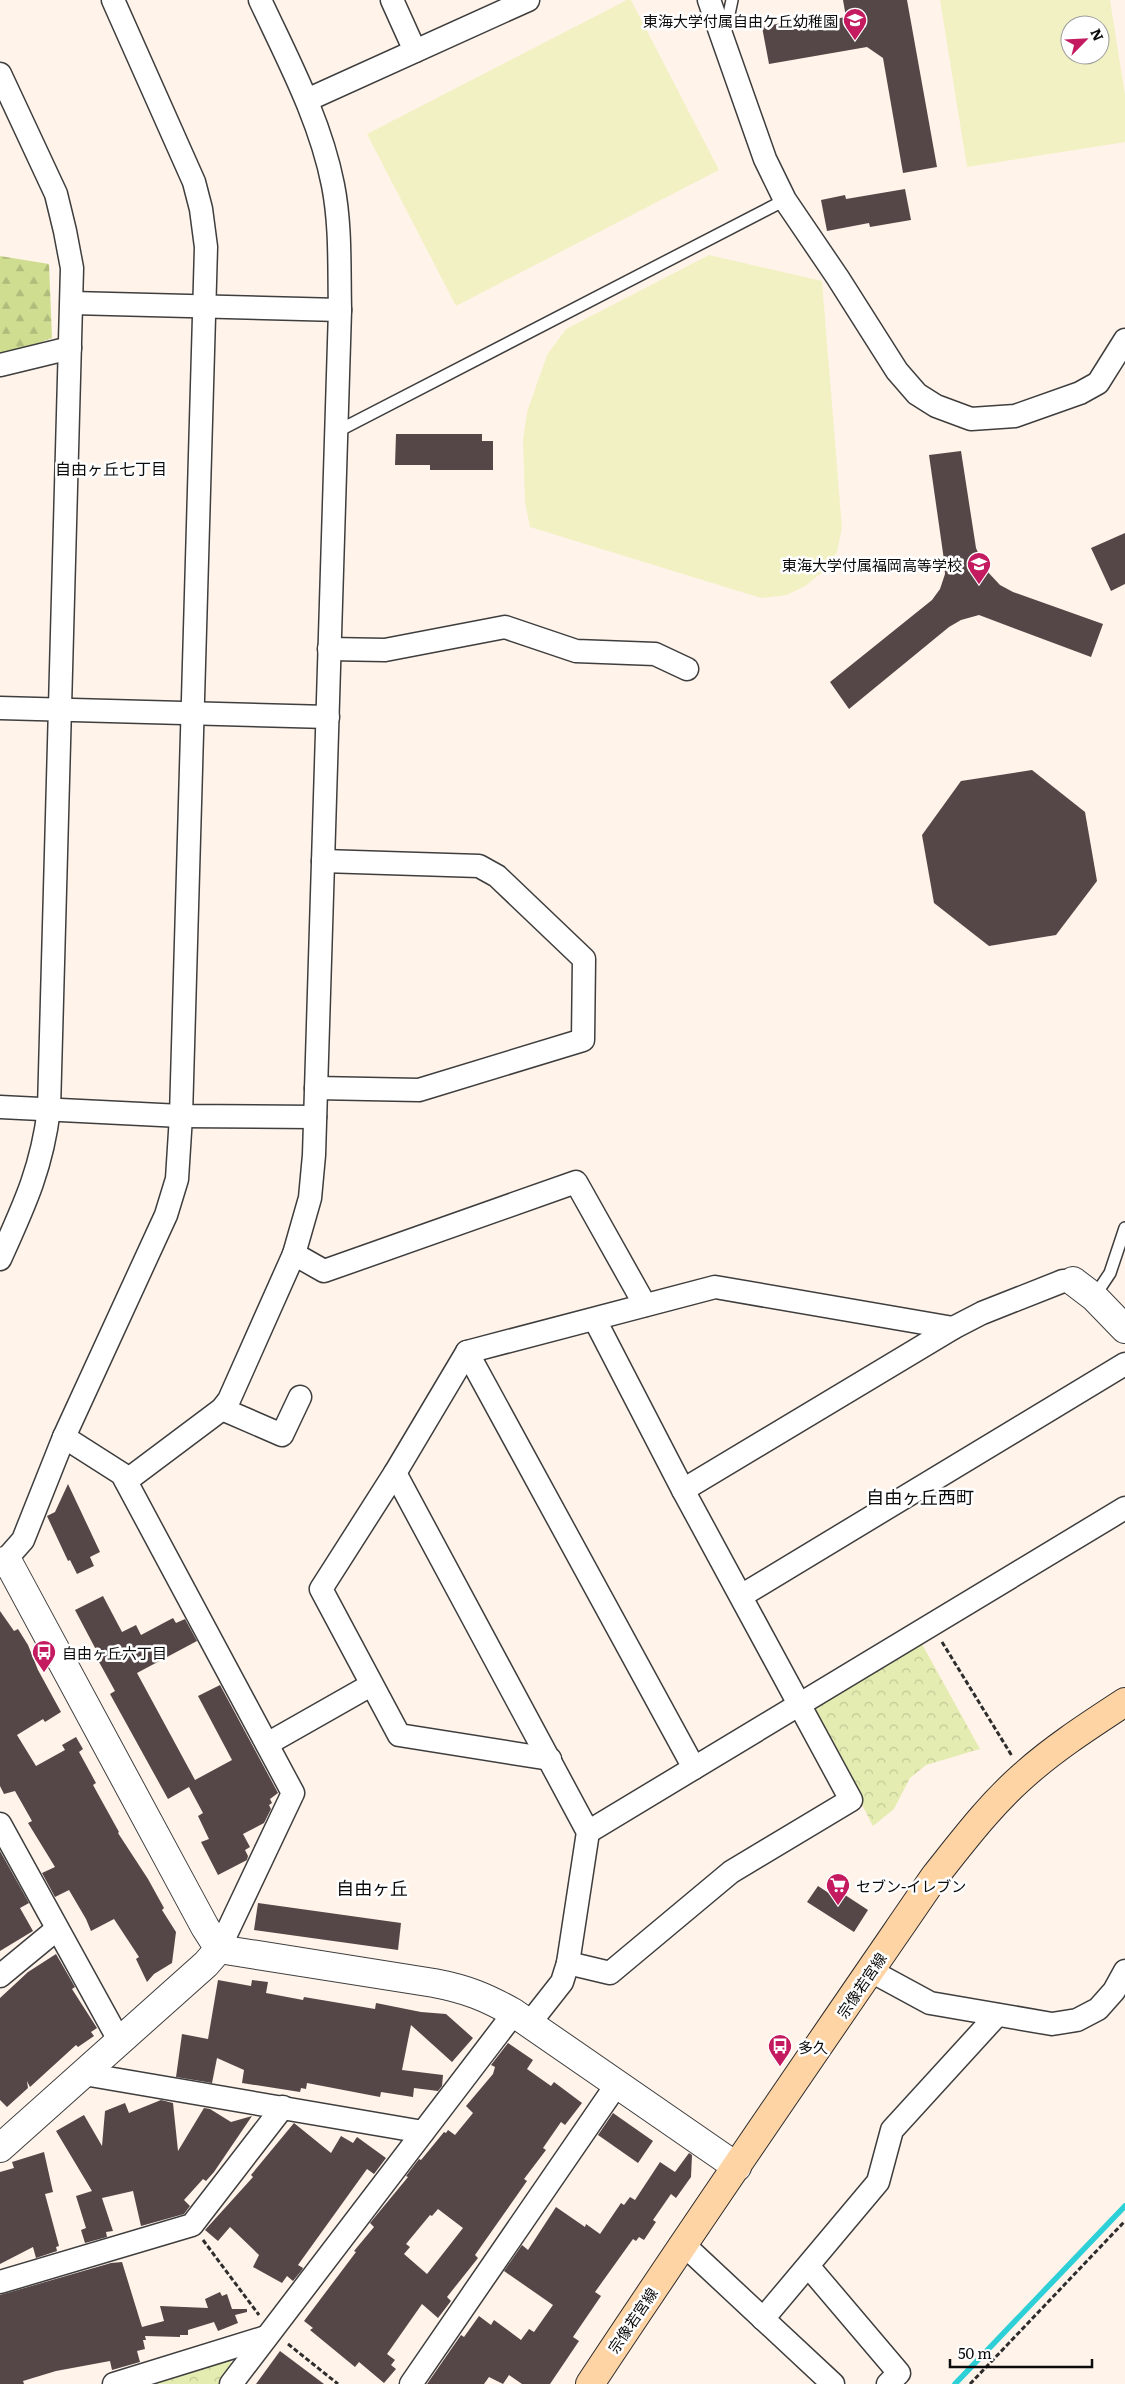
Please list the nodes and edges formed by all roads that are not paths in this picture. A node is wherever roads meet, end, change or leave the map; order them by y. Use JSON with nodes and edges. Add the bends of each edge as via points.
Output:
{"nodes":[{"id":1,"x":113,"y":0,"type":"edge"},
{"id":2,"x":260,"y":0,"type":"edge"},
{"id":3,"x":392,"y":0,"type":"edge"},
{"id":4,"x":709,"y":0,"type":"edge"},
{"id":5,"x":732,"y":0,"type":"edge"},
{"id":6,"x":525,"y":1,"type":"edge"},
{"id":7,"x":723,"y":42,"type":"junction"},
{"id":8,"x":416,"y":51,"type":"junction"},
{"id":9,"x":0,"y":74,"type":"edge"},
{"id":10,"x":307,"y":100,"type":"junction"},
{"id":11,"x":785,"y":200,"type":"junction"},
{"id":12,"x":72,"y":303,"type":"junction"},
{"id":13,"x":206,"y":308,"type":"junction"},
{"id":14,"x":340,"y":310,"type":"junction"},
{"id":15,"x":1125,"y":340,"type":"edge"},
{"id":16,"x":70,"y":348,"type":"junction"},
{"id":17,"x":0,"y":365,"type":"edge"},
{"id":18,"x":336,"y":432,"type":"junction"},
{"id":19,"x":329,"y":649,"type":"junction"},
{"id":20,"x":687,"y":669,"type":"dead end"},
{"id":21,"x":0,"y":708,"type":"edge"},
{"id":22,"x":61,"y":709,"type":"junction"},
{"id":23,"x":193,"y":714,"type":"junction"},
{"id":24,"x":328,"y":717,"type":"junction"},
{"id":25,"x":323,"y":861,"type":"junction"},
{"id":26,"x":316,"y":1088,"type":"junction"},
{"id":27,"x":0,"y":1107,"type":"edge"},
{"id":28,"x":49,"y":1109,"type":"junction"},
{"id":29,"x":181,"y":1116,"type":"junction"},
{"id":30,"x":316,"y":1117,"type":"junction"},
{"id":31,"x":1125,"y":1228,"type":"edge"},
{"id":32,"x":294,"y":1254,"type":"junction"},
{"id":33,"x":0,"y":1259,"type":"edge"},
{"id":34,"x":1083,"y":1289,"type":"junction"},
{"id":35,"x":645,"y":1305,"type":"junction"},
{"id":36,"x":595,"y":1320,"type":"junction"},
{"id":37,"x":953,"y":1328,"type":"junction"},
{"id":38,"x":1125,"y":1329,"type":"edge"},
{"id":39,"x":467,"y":1352,"type":"junction"},
{"id":40,"x":1125,"y":1364,"type":"edge"},
{"id":41,"x":300,"y":1397,"type":"dead end"},
{"id":42,"x":222,"y":1409,"type":"junction"},
{"id":43,"x":64,"y":1437,"type":"junction"},
{"id":44,"x":394,"y":1473,"type":"junction"},
{"id":45,"x":126,"y":1481,"type":"junction"},
{"id":46,"x":683,"y":1490,"type":"junction"},
{"id":47,"x":1125,"y":1508,"type":"edge"},
{"id":48,"x":2,"y":1560,"type":"edge"},
{"id":49,"x":741,"y":1596,"type":"junction"},
{"id":50,"x":371,"y":1686,"type":"junction"},
{"id":51,"x":1125,"y":1702,"type":"edge"},
{"id":52,"x":800,"y":1706,"type":"junction"},
{"id":53,"x":267,"y":1744,"type":"junction"},
{"id":54,"x":550,"y":1759,"type":"junction"},
{"id":55,"x":694,"y":1768,"type":"junction"},
{"id":56,"x":0,"y":1824,"type":"edge"},
{"id":57,"x":588,"y":1832,"type":"junction"},
{"id":58,"x":57,"y":1929,"type":"junction"},
{"id":59,"x":219,"y":1949,"type":"junction"},
{"id":60,"x":568,"y":1963,"type":"junction"},
{"id":61,"x":870,"y":1971,"type":"junction"},
{"id":62,"x":1125,"y":1971,"type":"edge"},
{"id":63,"x":0,"y":1976,"type":"edge"},
{"id":64,"x":997,"y":2014,"type":"junction"},
{"id":65,"x":522,"y":2019,"type":"junction"},
{"id":66,"x":120,"y":2042,"type":"junction"},
{"id":67,"x":84,"y":2074,"type":"junction"},
{"id":68,"x":617,"y":2084,"type":"junction"},
{"id":69,"x":283,"y":2108,"type":"junction"},
{"id":70,"x":423,"y":2132,"type":"junction"},
{"id":71,"x":0,"y":2148,"type":"edge"},
{"id":72,"x":737,"y":2167,"type":"junction"},
{"id":73,"x":683,"y":2244,"type":"junction"},
{"id":74,"x":809,"y":2267,"type":"junction"},
{"id":75,"x":0,"y":2282,"type":"edge"},
{"id":76,"x":763,"y":2319,"type":"junction"},
{"id":77,"x":266,"y":2337,"type":"junction"},
{"id":78,"x":114,"y":2384,"type":"edge"},
{"id":79,"x":231,"y":2384,"type":"edge"},
{"id":80,"x":411,"y":2384,"type":"edge"},
{"id":81,"x":590,"y":2384,"type":"edge"},
{"id":82,"x":833,"y":2384,"type":"edge"},
{"id":83,"x":888,"y":2384,"type":"edge"}],
"edges":[{"from":1,"to":13,"type":"street","via":[[194,182],[206,248]]},
{"from":2,"to":10,"type":"street"},
{"from":3,"to":8,"type":"street"},
{"from":4,"to":7,"type":"street"},
{"from":5,"to":7,"type":"lane"},
{"from":6,"to":8,"type":"street"},
{"from":7,"to":11,"type":"street","via":[[765,160]]},
{"from":8,"to":10,"type":"street"},
{"from":9,"to":12,"type":"street","via":[[56,194],[72,268]]},
{"from":10,"to":14,"type":"street","via":[[333,185],[339,228]]},
{"from":11,"to":15,"type":"street","via":[[897,372],[917,394],[950,413],[971,419],[1015,416],[1080,393],[1098,383]]},
{"from":11,"to":18,"type":"lane"},
{"from":12,"to":13,"type":"street"},
{"from":12,"to":16,"type":"street"},
{"from":13,"to":14,"type":"street"},
{"from":13,"to":23,"type":"street"},
{"from":14,"to":18,"type":"street"},
{"from":16,"to":17,"type":"street"},
{"from":16,"to":22,"type":"street"},
{"from":18,"to":19,"type":"street"},
{"from":19,"to":20,"type":"street","via":[[385,650],[504,627],[576,651],[655,654]]},
{"from":19,"to":24,"type":"street"},
{"from":21,"to":22,"type":"street"},
{"from":22,"to":23,"type":"street"},
{"from":22,"to":28,"type":"street"},
{"from":23,"to":24,"type":"street"},
{"from":23,"to":29,"type":"street"},
{"from":24,"to":25,"type":"street"},
{"from":25,"to":26,"type":"street"},
{"from":25,"to":26,"type":"street","via":[[479,866],[497,876],[584,959],[582,1040],[419,1090]]},
{"from":26,"to":30,"type":"street"},
{"from":27,"to":28,"type":"street"},
{"from":28,"to":29,"type":"street"},
{"from":28,"to":33,"type":"street","via":[[44,1145],[30,1191]]},
{"from":29,"to":30,"type":"street"},
{"from":29,"to":43,"type":"street","via":[[177,1179],[166,1216]]},
{"from":30,"to":32,"type":"street","via":[[310,1198]]},
{"from":31,"to":34,"type":"lane","via":[[1110,1273]]},
{"from":32,"to":35,"type":"street","via":[[324,1271],[576,1182]]},
{"from":32,"to":42,"type":"street","via":[[229,1400]]},
{"from":34,"to":37,"type":"street","via":[[1063,1281]]},
{"from":34,"to":38,"type":"street"},
{"from":35,"to":36,"type":"street"},
{"from":35,"to":37,"type":"street","via":[[715,1287]]},
{"from":36,"to":39,"type":"street"},
{"from":36,"to":46,"type":"street"},
{"from":37,"to":46,"type":"street"},
{"from":39,"to":44,"type":"street"},
{"from":39,"to":55,"type":"street"},
{"from":40,"to":49,"type":"street"},
{"from":41,"to":42,"type":"street","via":[[282,1435]]},
{"from":42,"to":45,"type":"street"},
{"from":43,"to":45,"type":"street","via":[[122,1474]]},
{"from":43,"to":48,"type":"street","via":[[23,1540]]},
{"from":44,"to":50,"type":"street","via":[[321,1589]]},
{"from":44,"to":54,"type":"street"},
{"from":45,"to":53,"type":"street"},
{"from":46,"to":49,"type":"street"},
{"from":47,"to":52,"type":"street"},
{"from":48,"to":59,"type":"street"},
{"from":49,"to":52,"type":"street"},
{"from":50,"to":53,"type":"street"},
{"from":50,"to":54,"type":"street","via":[[399,1735]]},
{"from":51,"to":61,"type":"main road","name":"宗像若宮線","via":[[1072,1736],[996,1802],[935,1876]]},
{"from":52,"to":55,"type":"street"},
{"from":52,"to":60,"type":"street","via":[[850,1800],[731,1872],[610,1973]]},
{"from":53,"to":59,"type":"street","via":[[293,1793]]},
{"from":54,"to":57,"type":"street"},
{"from":55,"to":57,"type":"street"},
{"from":56,"to":58,"type":"street"},
{"from":57,"to":60,"type":"street"},
{"from":58,"to":63,"type":"street"},
{"from":58,"to":66,"type":"street"},
{"from":59,"to":65,"type":"street","via":[[460,1988],[481,1995]]},
{"from":59,"to":66,"type":"street"},
{"from":60,"to":65,"type":"street","via":[[562,1982]]},
{"from":61,"to":64,"type":"street","via":[[930,2003]]},
{"from":61,"to":72,"type":"main road","name":"宗像若宮線"},
{"from":62,"to":64,"type":"street","via":[[1114,1991],[1098,2009],[1077,2020],[1052,2024]]},
{"from":64,"to":74,"type":"street","via":[[892,2130],[878,2182]]},
{"from":65,"to":68,"type":"street"},
{"from":65,"to":70,"type":"street"},
{"from":66,"to":67,"type":"street"},
{"from":67,"to":69,"type":"street"},
{"from":67,"to":71,"type":"street"},
{"from":68,"to":72,"type":"street"},
{"from":68,"to":80,"type":"street"},
{"from":69,"to":70,"type":"street"},
{"from":69,"to":75,"type":"street","via":[[192,2225]]},
{"from":70,"to":77,"type":"street"},
{"from":72,"to":73,"type":"main road","name":"宗像若宮線"},
{"from":73,"to":76,"type":"street"},
{"from":73,"to":81,"type":"main road","name":"宗像若宮線"},
{"from":74,"to":76,"type":"street"},
{"from":74,"to":83,"type":"street","via":[[899,2373]]},
{"from":76,"to":82,"type":"street"},
{"from":77,"to":78,"type":"street"},
{"from":77,"to":79,"type":"street"}]}
